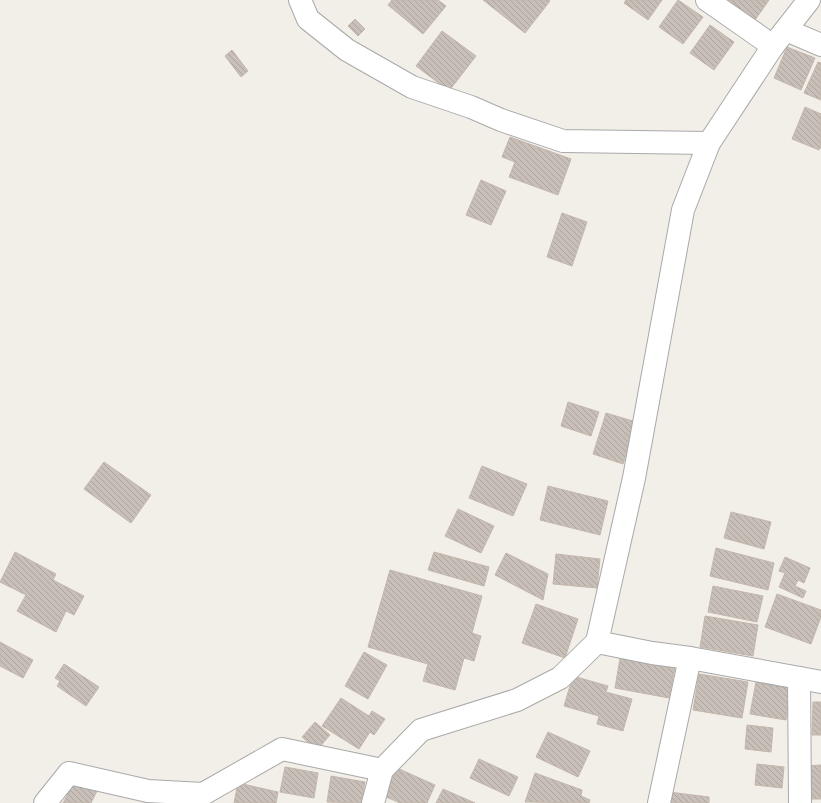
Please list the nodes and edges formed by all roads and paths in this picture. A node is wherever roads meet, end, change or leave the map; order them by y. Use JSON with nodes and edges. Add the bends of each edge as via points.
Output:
{"nodes":[{"id":1,"x":300,"y":0,"type":"edge"},
{"id":2,"x":707,"y":0,"type":"edge"},
{"id":3,"x":809,"y":0,"type":"edge"},
{"id":4,"x":780,"y":38,"type":"junction"},
{"id":5,"x":821,"y":44,"type":"edge"},
{"id":6,"x":709,"y":143,"type":"junction"},
{"id":7,"x":597,"y":642,"type":"junction"},
{"id":8,"x":690,"y":658,"type":"junction"},
{"id":9,"x":799,"y":678,"type":"junction"},
{"id":10,"x":821,"y":682,"type":"edge"},
{"id":11,"x":382,"y":770,"type":"junction"},
{"id":12,"x":45,"y":803,"type":"edge"},
{"id":13,"x":373,"y":803,"type":"edge"},
{"id":14,"x":659,"y":803,"type":"edge"},
{"id":15,"x":800,"y":803,"type":"edge"}],
"edges":[{"from":1,"to":6,"type":"street","via":[[308,18],[347,50],[412,87],[502,120],[563,141]]},
{"from":2,"to":4,"type":"street"},
{"from":3,"to":4,"type":"street"},
{"from":4,"to":5,"type":"street"},
{"from":4,"to":6,"type":"street"},
{"from":6,"to":7,"type":"street","via":[[682,210],[634,478]]},
{"from":7,"to":8,"type":"street"},
{"from":7,"to":11,"type":"street","via":[[560,678],[517,700],[421,730]]},
{"from":8,"to":9,"type":"street"},
{"from":8,"to":14,"type":"street"},
{"from":9,"to":10,"type":"street"},
{"from":9,"to":15,"type":"street"},
{"from":11,"to":12,"type":"street","via":[[282,749],[203,794],[148,791],[69,773]]},
{"from":11,"to":13,"type":"street"}]}
